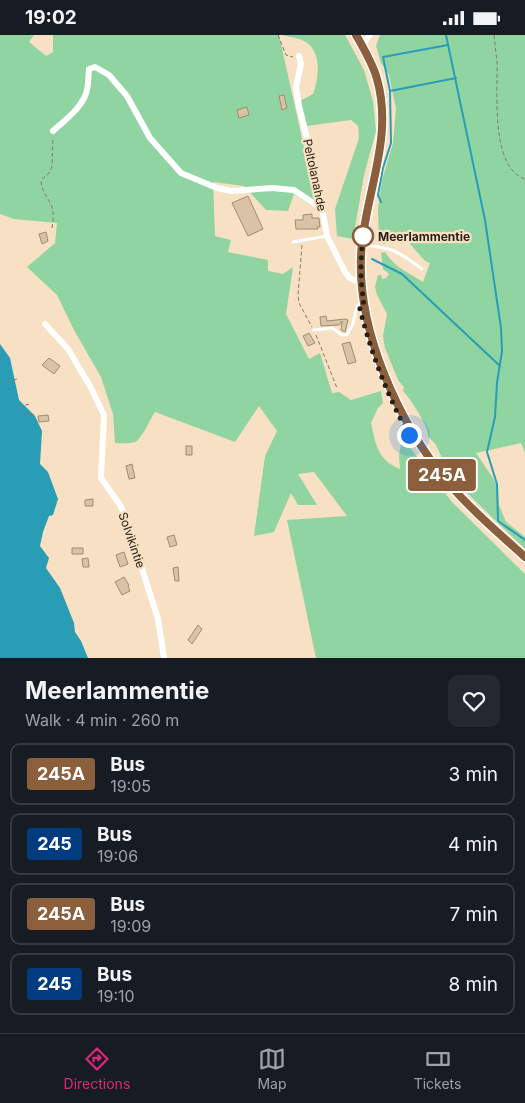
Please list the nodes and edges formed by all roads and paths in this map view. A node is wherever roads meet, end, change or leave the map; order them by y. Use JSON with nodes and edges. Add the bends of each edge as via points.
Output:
{"nodes":[{"id":1,"x":278,"y":35,"type":"edge"},
{"id":2,"x":356,"y":35,"type":"edge"},
{"id":3,"x":370,"y":35,"type":"edge"},
{"id":4,"x":494,"y":35,"type":"edge"},
{"id":5,"x":362,"y":45,"type":"junction"},
{"id":6,"x":299,"y":56,"type":"joint"},
{"id":7,"x":53,"y":131,"type":"joint"},
{"id":8,"x":525,"y":179,"type":"edge"},
{"id":9,"x":322,"y":209,"type":"junction"},
{"id":10,"x":52,"y":228,"type":"dead end"},
{"id":11,"x":327,"y":236,"type":"junction"},
{"id":12,"x":302,"y":239,"type":"junction"},
{"id":13,"x":293,"y":242,"type":"dead end"},
{"id":14,"x":359,"y":245,"type":"junction"},
{"id":15,"x":422,"y":269,"type":"dead end"},
{"id":16,"x":361,"y":283,"type":"junction"},
{"id":17,"x":364,"y":302,"type":"junction"},
{"id":18,"x":45,"y":324,"type":"dead end"},
{"id":19,"x":314,"y":330,"type":"junction"},
{"id":20,"x":17,"y":379,"type":"dead end"},
{"id":21,"x":7,"y":382,"type":"dead end"},
{"id":22,"x":337,"y":388,"type":"dead end"},
{"id":23,"x":29,"y":404,"type":"dead end"},
{"id":24,"x":19,"y":407,"type":"dead end"},
{"id":25,"x":36,"y":414,"type":"dead end"},
{"id":26,"x":23,"y":415,"type":"dead end"},
{"id":27,"x":525,"y":557,"type":"edge"},
{"id":28,"x":164,"y":658,"type":"edge"}],
"edges":[{"from":1,"to":6,"type":"path","via":[[286,55],[292,58]]},
{"from":2,"to":5,"type":"street"},
{"from":3,"to":5,"type":"street"},
{"from":4,"to":8,"type":"path","via":[[498,125],[504,153],[512,171]]},
{"from":5,"to":14,"type":"street","via":[[377,77],[383,124]]},
{"from":6,"to":9,"type":"street","name":"Peltolanahde","via":[[301,64],[296,87]]},
{"from":7,"to":9,"type":"street","via":[[85,96],[89,69],[95,67],[109,75],[127,96],[150,138],[181,173],[231,191],[272,188],[294,191]]},
{"from":7,"to":10,"type":"path","via":[[52,167],[41,179],[41,187],[53,213]]},
{"from":9,"to":11,"type":"street","name":"Peltolanahde"},
{"from":11,"to":12,"type":"lane"},
{"from":11,"to":16,"type":"street","name":"Peltolanahde","via":[[345,273]]},
{"from":12,"to":13,"type":"lane"},
{"from":12,"to":19,"type":"path","via":[[299,303]]},
{"from":14,"to":15,"type":"lane","via":[[398,251]]},
{"from":14,"to":16,"type":"street"},
{"from":16,"to":17,"type":"street"},
{"from":17,"to":19,"type":"lane","via":[[357,306],[347,335],[332,328]]},
{"from":17,"to":27,"type":"street","via":[[387,380],[414,435],[453,488]]},
{"from":18,"to":28,"type":"street","name":"Solvikintie","via":[[68,349],[104,415],[101,478],[126,519],[158,619]]},
{"from":19,"to":22,"type":"path"},
{"from":20,"to":21,"type":"path"},
{"from":23,"to":24,"type":"path"},
{"from":25,"to":26,"type":"path"}]}
